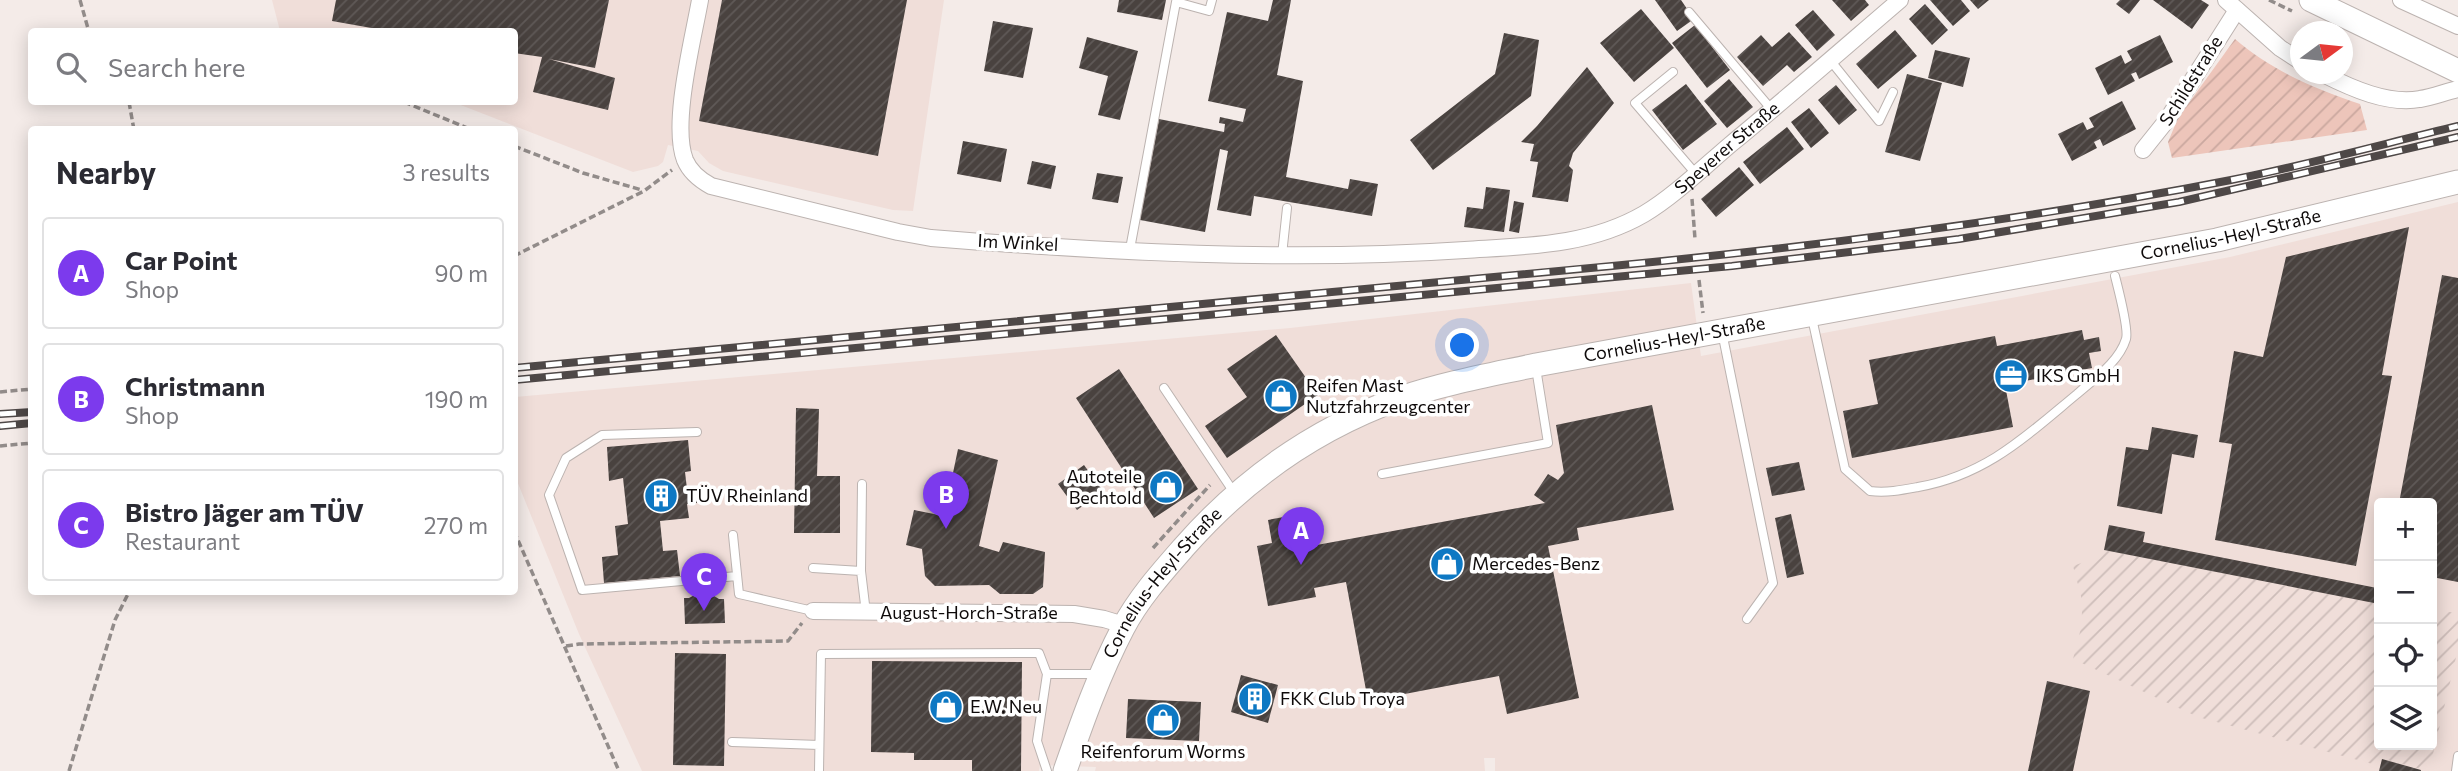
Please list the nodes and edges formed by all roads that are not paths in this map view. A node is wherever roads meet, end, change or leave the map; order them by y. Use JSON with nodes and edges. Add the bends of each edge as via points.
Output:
{"nodes":[{"id":1,"x":700,"y":0,"type":"edge"},
{"id":2,"x":1212,"y":0,"type":"edge"},
{"id":3,"x":1900,"y":0,"type":"edge"},
{"id":4,"x":2311,"y":0,"type":"edge"},
{"id":5,"x":2401,"y":0,"type":"edge"},
{"id":6,"x":2232,"y":5,"type":"edge"},
{"id":7,"x":1689,"y":12,"type":"dead end"},
{"id":8,"x":2458,"y":26,"type":"edge"},
{"id":9,"x":2290,"y":54,"type":"edge"},
{"id":10,"x":1830,"y":60,"type":"junction"},
{"id":11,"x":2458,"y":71,"type":"edge"},
{"id":12,"x":1673,"y":72,"type":"dead end"},
{"id":13,"x":2347,"y":84,"type":"edge"},
{"id":14,"x":2458,"y":89,"type":"edge"},
{"id":15,"x":1893,"y":92,"type":"dead end"},
{"id":16,"x":1772,"y":110,"type":"junction"},
{"id":17,"x":2143,"y":150,"type":"dead end"},
{"id":18,"x":1696,"y":174,"type":"junction"},
{"id":19,"x":2458,"y":183,"type":"edge"},
{"id":20,"x":1287,"y":208,"type":"dead end"},
{"id":21,"x":1530,"y":246,"type":"joint"},
{"id":22,"x":1130,"y":249,"type":"junction"},
{"id":23,"x":1282,"y":255,"type":"junction"},
{"id":24,"x":2115,"y":276,"type":"dead end"},
{"id":25,"x":1811,"y":315,"type":"junction"},
{"id":26,"x":1722,"y":332,"type":"junction"},
{"id":27,"x":1536,"y":365,"type":"junction"},
{"id":28,"x":1164,"y":388,"type":"dead end"},
{"id":29,"x":697,"y":432,"type":"dead end"},
{"id":30,"x":1382,"y":474,"type":"dead end"},
{"id":31,"x":862,"y":484,"type":"dead end"},
{"id":32,"x":1235,"y":495,"type":"junction"},
{"id":33,"x":733,"y":535,"type":"dead end"},
{"id":34,"x":813,"y":569,"type":"dead end"},
{"id":35,"x":861,"y":571,"type":"junction"},
{"id":36,"x":737,"y":576,"type":"junction"},
{"id":37,"x":813,"y":611,"type":"joint"},
{"id":38,"x":866,"y":613,"type":"junction"},
{"id":39,"x":1747,"y":619,"type":"dead end"},
{"id":40,"x":1124,"y":625,"type":"junction"},
{"id":41,"x":1047,"y":674,"type":"junction"},
{"id":42,"x":1101,"y":674,"type":"junction"},
{"id":43,"x":732,"y":742,"type":"dead end"},
{"id":44,"x":819,"y":745,"type":"junction"},
{"id":45,"x":2458,"y":756,"type":"edge"},
{"id":46,"x":819,"y":771,"type":"edge"},
{"id":47,"x":1047,"y":771,"type":"edge"},
{"id":48,"x":1065,"y":771,"type":"edge"},
{"id":49,"x":2456,"y":771,"type":"edge"}],
"edges":[{"from":1,"to":22,"type":"street","name":"Im Winkel","via":[[680,139],[693,173],[711,186],[931,237]]},
{"from":2,"to":22,"type":"lane","via":[[1209,11],[1176,2]]},
{"from":3,"to":10,"type":"street","name":"Speyerer Straße"},
{"from":4,"to":11,"type":"main road"},
{"from":5,"to":8,"type":"street"},
{"from":6,"to":9,"type":"street"},
{"from":6,"to":17,"type":"street","name":"Schildstraße","via":[[2167,120]]},
{"from":7,"to":16,"type":"lane"},
{"from":10,"to":15,"type":"lane","via":[[1879,121]]},
{"from":10,"to":16,"type":"street","name":"Speyerer Straße"},
{"from":12,"to":18,"type":"lane","via":[[1635,103]]},
{"from":13,"to":14,"type":"street","via":[[2398,100]]},
{"from":16,"to":18,"type":"street","name":"Speyerer Straße"},
{"from":18,"to":21,"type":"street","name":"Speyerer Straße","via":[[1645,213],[1609,230]]},
{"from":19,"to":25,"type":"main road","name":"Cornelius-Heyl-Straße","via":[[2217,240]]},
{"from":20,"to":23,"type":"lane"},
{"from":21,"to":23,"type":"street","name":"Im Winkel","via":[[1419,254]]},
{"from":22,"to":23,"type":"street","name":"Im Winkel"},
{"from":24,"to":25,"type":"lane","via":[[2127,336],[2118,355],[2098,376],[1978,469],[1944,483],[1900,491],[1870,491],[1845,469]]},
{"from":25,"to":26,"type":"main road","name":"Cornelius-Heyl-Straße"},
{"from":26,"to":27,"type":"main road","name":"Cornelius-Heyl-Straße"},
{"from":26,"to":39,"type":"lane","via":[[1773,583]]},
{"from":27,"to":30,"type":"lane","via":[[1548,443]]},
{"from":27,"to":32,"type":"main road","name":"Cornelius-Heyl-Straße","via":[[1399,399],[1302,445]]},
{"from":28,"to":32,"type":"lane"},
{"from":29,"to":36,"type":"lane","via":[[603,435],[566,458],[549,495],[582,590]]},
{"from":31,"to":35,"type":"lane"},
{"from":32,"to":40,"type":"main road","name":"Cornelius-Heyl-Straße","via":[[1175,557]]},
{"from":33,"to":36,"type":"lane"},
{"from":34,"to":35,"type":"lane"},
{"from":35,"to":38,"type":"lane"},
{"from":36,"to":37,"type":"lane","via":[[739,594]]},
{"from":37,"to":38,"type":"street","name":"August-Horch-Straße"},
{"from":38,"to":40,"type":"street","name":"August-Horch-Straße","via":[[1074,614]]},
{"from":40,"to":42,"type":"main road","name":"Cornelius-Heyl-Straße"},
{"from":41,"to":42,"type":"lane"},
{"from":41,"to":44,"type":"lane","via":[[1039,653],[821,654]]},
{"from":41,"to":47,"type":"lane","via":[[1037,741]]},
{"from":42,"to":48,"type":"main road","name":"Cornelius-Heyl-Straße"},
{"from":43,"to":44,"type":"lane"},
{"from":44,"to":46,"type":"lane"},
{"from":45,"to":49,"type":"lane"}]}
